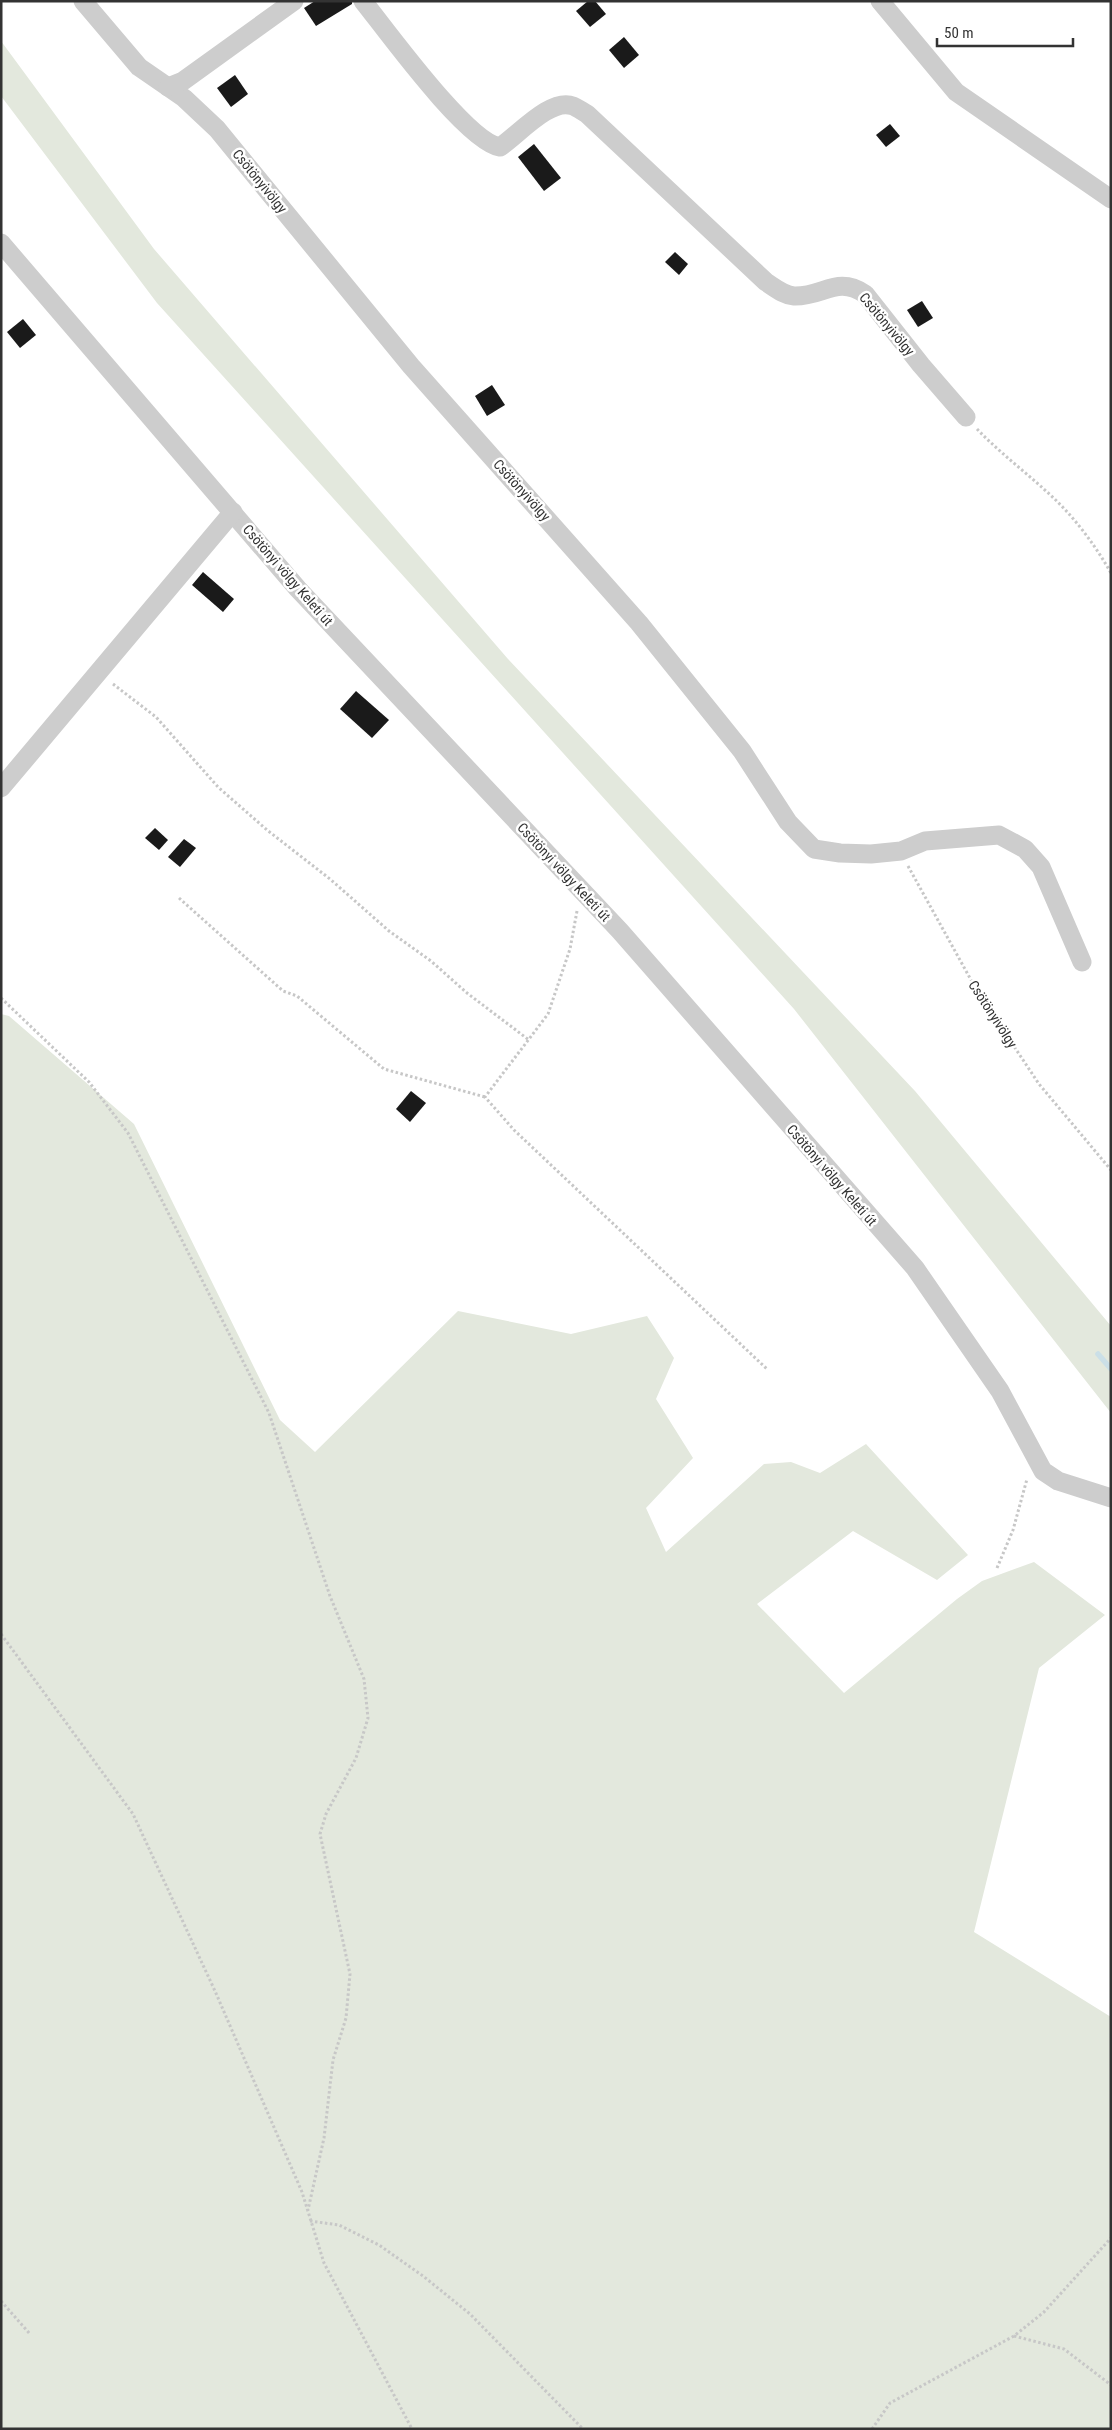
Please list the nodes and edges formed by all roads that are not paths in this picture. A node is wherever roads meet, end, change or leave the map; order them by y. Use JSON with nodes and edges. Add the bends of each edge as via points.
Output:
{"nodes":[{"id":1,"x":83,"y":1,"type":"edge"},
{"id":2,"x":294,"y":1,"type":"edge"},
{"id":3,"x":363,"y":1,"type":"edge"},
{"id":4,"x":880,"y":1,"type":"edge"},
{"id":5,"x":168,"y":87,"type":"junction"},
{"id":6,"x":1111,"y":199,"type":"edge"},
{"id":7,"x":1,"y":243,"type":"edge"},
{"id":8,"x":966,"y":417,"type":"road end"},
{"id":9,"x":233,"y":512,"type":"junction"},
{"id":10,"x":1,"y":788,"type":"edge"},
{"id":11,"x":1082,"y":962,"type":"dead end"},
{"id":12,"x":1111,"y":1498,"type":"edge"}],
"edges":[{"from":1,"to":5,"type":"street","name":"Csötönyivölgy","via":[[139,68]]},
{"from":2,"to":5,"type":"street","via":[[183,81]]},
{"from":3,"to":8,"type":"street","name":"Csötönyivölgy","via":[[453,112],[491,146],[500,147],[545,111],[558,106],[572,106],[587,114],[766,282],[785,294],[795,296],[845,284],[865,294],[920,365]]},
{"from":4,"to":6,"type":"street","via":[[956,92]]},
{"from":5,"to":11,"type":"street","name":"Csötönyivölgy","via":[[217,129],[411,366],[639,623],[742,751],[788,822],[814,849],[840,853],[901,851],[925,842],[999,835],[1025,849],[1041,867]]},
{"from":7,"to":9,"type":"street","name":"Csötönyi völgy Keleti út"},
{"from":9,"to":10,"type":"street"},
{"from":9,"to":12,"type":"street","name":"Csötönyi völgy Keleti út","via":[[298,589],[620,931],[915,1268],[1000,1392],[1042,1471],[1058,1481]]}]}
